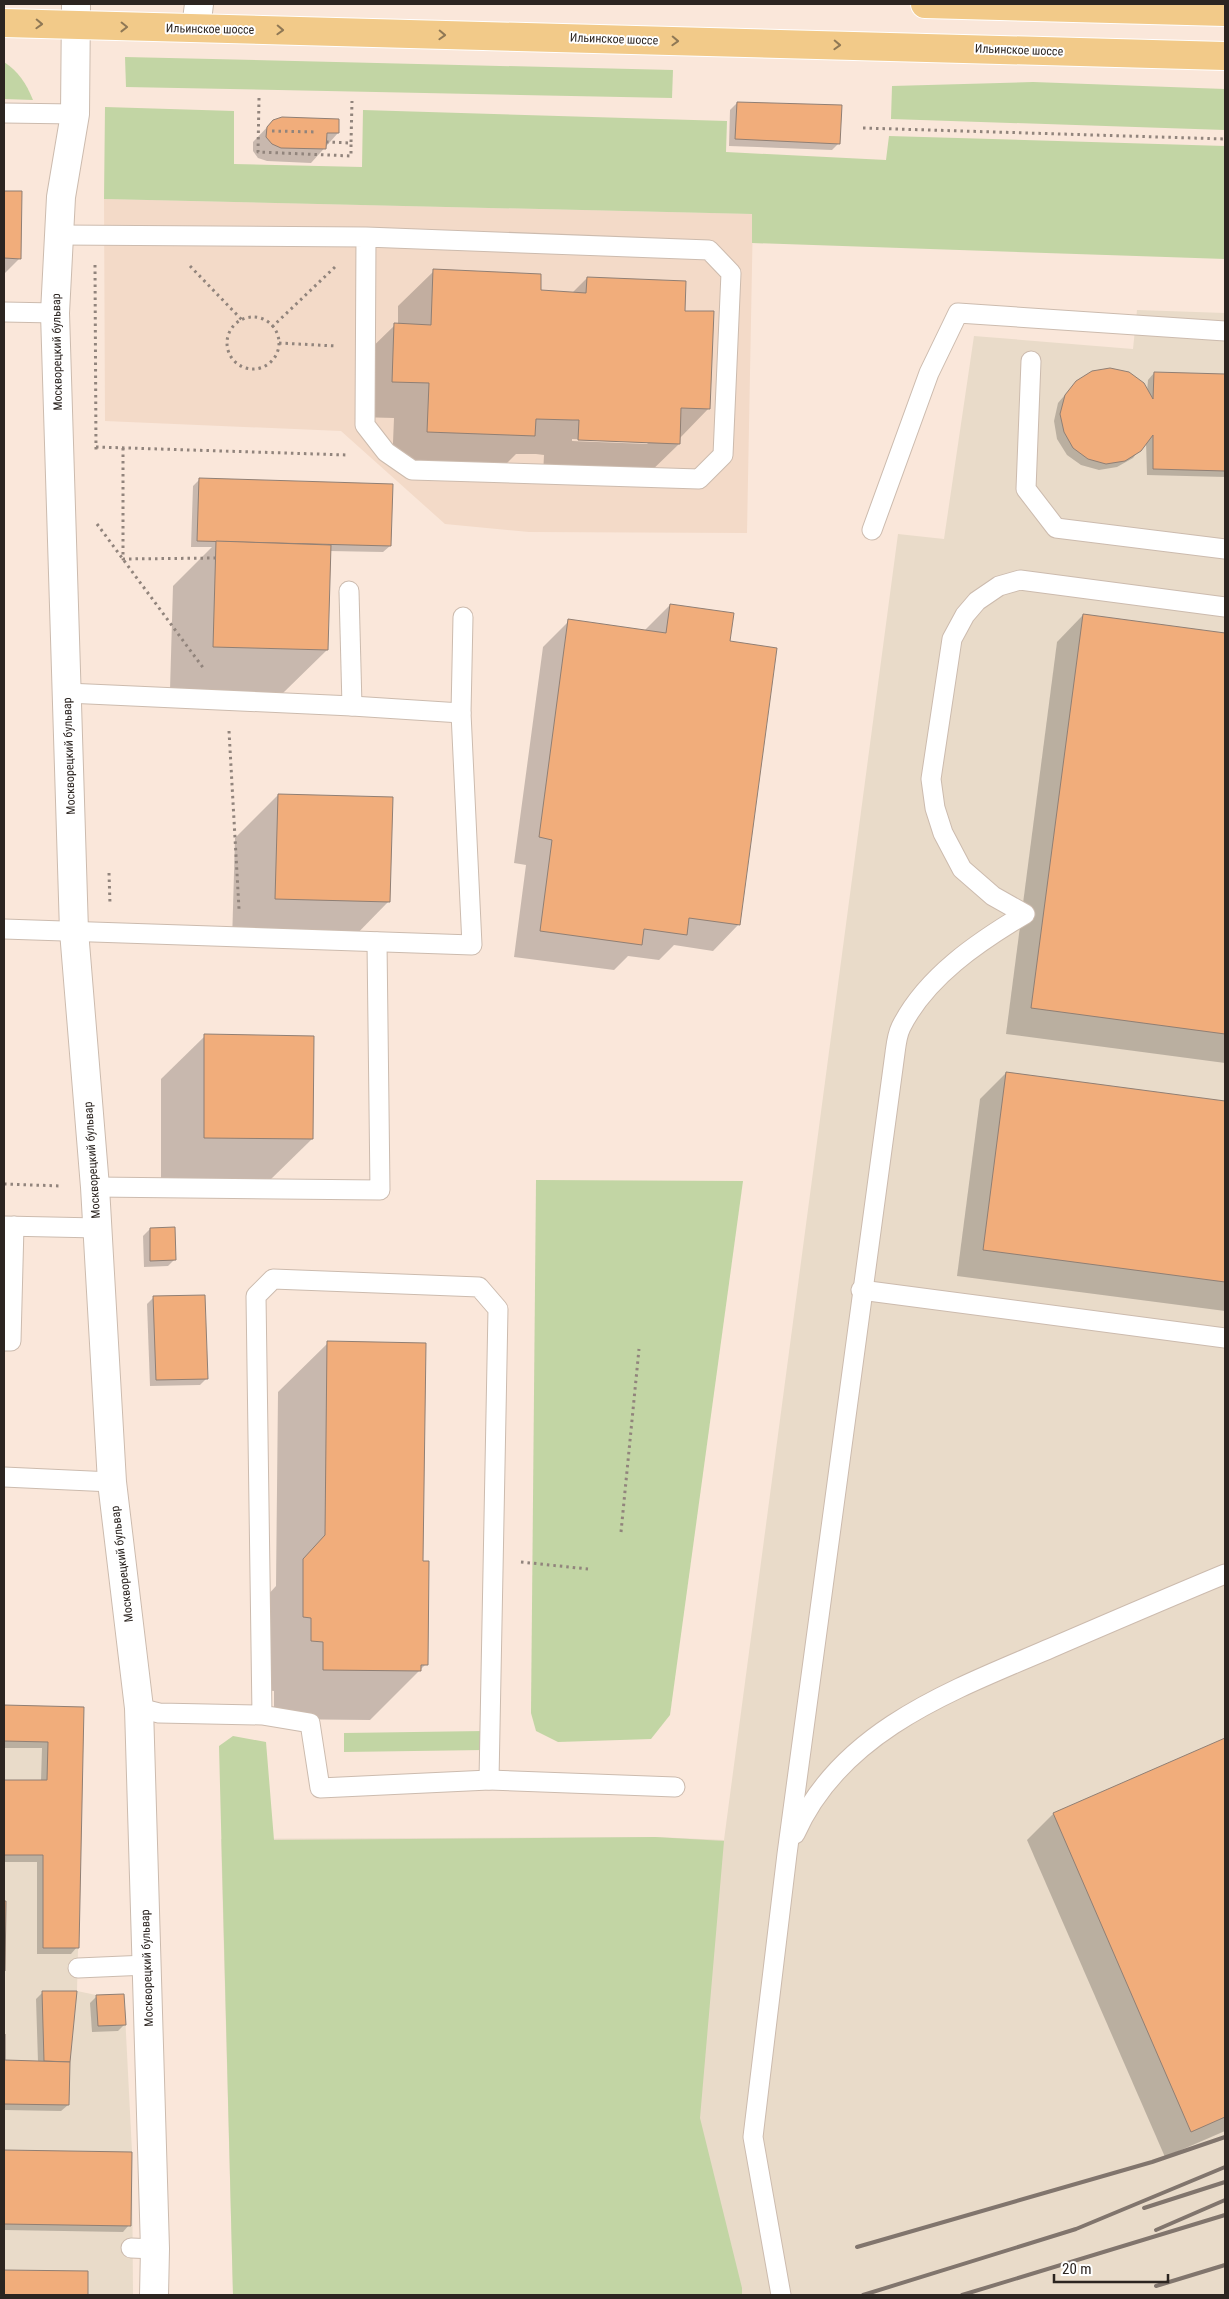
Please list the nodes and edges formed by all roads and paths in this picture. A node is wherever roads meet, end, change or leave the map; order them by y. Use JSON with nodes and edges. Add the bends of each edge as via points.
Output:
{"nodes":[{"id":1,"x":925,"y":4,"type":"edge"},
{"id":2,"x":1116,"y":6,"type":"edge"},
{"id":3,"x":1225,"y":12,"type":"edge"},
{"id":4,"x":75,"y":15,"type":"edge"},
{"id":5,"x":197,"y":16,"type":"edge"},
{"id":6,"x":4,"y":23,"type":"edge"},
{"id":7,"x":1225,"y":56,"type":"edge"},
{"id":8,"x":259,"y":98,"type":"dead end"},
{"id":9,"x":352,"y":101,"type":"dead end"},
{"id":10,"x":4,"y":113,"type":"edge"},
{"id":11,"x":75,"y":114,"type":"junction"},
{"id":12,"x":863,"y":128,"type":"dead end"},
{"id":13,"x":272,"y":131,"type":"dead end"},
{"id":14,"x":317,"y":132,"type":"dead end"},
{"id":15,"x":1225,"y":138,"type":"edge"},
{"id":16,"x":326,"y":142,"type":"dead end"},
{"id":17,"x":351,"y":143,"type":"junction"},
{"id":18,"x":59,"y":234,"type":"junction"},
{"id":19,"x":160,"y":235,"type":"junction"},
{"id":20,"x":366,"y":237,"type":"junction"},
{"id":21,"x":4,"y":312,"type":"edge"},
{"id":22,"x":55,"y":313,"type":"junction"},
{"id":23,"x":242,"y":320,"type":"junction"},
{"id":24,"x":272,"y":327,"type":"junction"},
{"id":25,"x":1225,"y":330,"type":"edge"},
{"id":26,"x":279,"y":342,"type":"junction"},
{"id":27,"x":366,"y":347,"type":"junction"},
{"id":28,"x":1031,"y":361,"type":"dead end"},
{"id":29,"x":96,"y":447,"type":"dead end"},
{"id":30,"x":123,"y":448,"type":"junction"},
{"id":31,"x":348,"y":456,"type":"dead end"},
{"id":32,"x":872,"y":530,"type":"dead end"},
{"id":33,"x":1225,"y":550,"type":"edge"},
{"id":34,"x":216,"y":558,"type":"dead end"},
{"id":35,"x":349,"y":591,"type":"dead end"},
{"id":36,"x":1225,"y":607,"type":"edge"},
{"id":37,"x":463,"y":617,"type":"dead end"},
{"id":38,"x":67,"y":693,"type":"junction"},
{"id":39,"x":352,"y":706,"type":"junction"},
{"id":40,"x":461,"y":713,"type":"junction"},
{"id":41,"x":4,"y":929,"type":"edge"},
{"id":42,"x":74,"y":932,"type":"junction"},
{"id":43,"x":376,"y":942,"type":"junction"},
{"id":44,"x":4,"y":1184,"type":"edge"},
{"id":45,"x":95,"y":1187,"type":"junction"},
{"id":46,"x":9,"y":1226,"type":"edge"},
{"id":47,"x":98,"y":1228,"type":"junction"},
{"id":48,"x":862,"y":1290,"type":"junction"},
{"id":49,"x":1225,"y":1338,"type":"edge"},
{"id":50,"x":4,"y":1341,"type":"edge"},
{"id":51,"x":639,"y":1349,"type":"dead end"},
{"id":52,"x":4,"y":1478,"type":"edge"},
{"id":53,"x":112,"y":1482,"type":"junction"},
{"id":54,"x":621,"y":1532,"type":"dead end"},
{"id":55,"x":493,"y":1559,"type":"junction"},
{"id":56,"x":588,"y":1568,"type":"dead end"},
{"id":57,"x":1225,"y":1574,"type":"edge"},
{"id":58,"x":139,"y":1708,"type":"junction"},
{"id":59,"x":262,"y":1716,"type":"junction"},
{"id":60,"x":489,"y":1780,"type":"junction"},
{"id":61,"x":675,"y":1788,"type":"dead end"},
{"id":62,"x":786,"y":1854,"type":"junction"},
{"id":63,"x":147,"y":1966,"type":"junction"},
{"id":64,"x":78,"y":1968,"type":"dead end"},
{"id":65,"x":154,"y":2295,"type":"edge"},
{"id":66,"x":782,"y":2295,"type":"edge"}],
"edges":[{"from":1,"to":2,"type":"main road"},
{"from":2,"to":3,"type":"main road"},
{"from":4,"to":5,"type":"main road","name":"Ильинское шоссе","one_way":true},
{"from":6,"to":4,"type":"main road","name":"Ильинское шоссе","one_way":true},
{"from":4,"to":11,"type":"street","name":"Москворецкий бульвар"},
{"from":5,"to":7,"type":"main road","name":"Ильинское шоссе","one_way":true},
{"from":8,"to":17,"type":"path","via":[[258,152],[351,156]]},
{"from":9,"to":17,"type":"path"},
{"from":10,"to":11,"type":"lane"},
{"from":11,"to":18,"type":"street","name":"Москворецкий бульвар","via":[[61,197]]},
{"from":12,"to":15,"type":"path"},
{"from":13,"to":14,"type":"path"},
{"from":16,"to":17,"type":"path"},
{"from":18,"to":19,"type":"lane"},
{"from":18,"to":22,"type":"street","name":"Москворецкий бульвар"},
{"from":19,"to":20,"type":"lane"},
{"from":19,"to":23,"type":"path"},
{"from":20,"to":24,"type":"path"},
{"from":20,"to":27,"type":"lane"},
{"from":20,"to":27,"type":"lane","via":[[709,250],[731,273],[723,455],[699,479],[412,470],[386,452],[365,426]]},
{"from":21,"to":22,"type":"lane"},
{"from":22,"to":38,"type":"street","name":"Москворецкий бульвар"},
{"from":23,"to":24,"type":"path","via":[[258,317]]},
{"from":23,"to":26,"type":"path","via":[[229,332],[227,344],[237,364],[248,369],[269,363],[277,354]]},
{"from":24,"to":26,"type":"path"},
{"from":25,"to":32,"type":"lane","via":[[958,313],[929,373]]},
{"from":26,"to":27,"type":"path"},
{"from":28,"to":33,"type":"lane","via":[[1026,488],[1056,528]]},
{"from":29,"to":30,"type":"path"},
{"from":30,"to":31,"type":"path"},
{"from":30,"to":34,"type":"path","via":[[123,559]]},
{"from":35,"to":39,"type":"lane"},
{"from":36,"to":48,"type":"lane","via":[[1020,580],[999,586],[977,601],[952,639],[931,779],[935,808],[943,833],[962,869],[993,896],[1025,914],[995,932],[938,978],[916,1001],[900,1029],[887,1100]]},
{"from":37,"to":40,"type":"lane"},
{"from":38,"to":39,"type":"lane"},
{"from":38,"to":42,"type":"street","name":"Москворецкий бульвар"},
{"from":39,"to":40,"type":"lane"},
{"from":40,"to":43,"type":"lane","via":[[472,945]]},
{"from":41,"to":42,"type":"lane"},
{"from":42,"to":43,"type":"lane"},
{"from":42,"to":45,"type":"street","name":"Москворецкий бульвар"},
{"from":43,"to":45,"type":"lane","via":[[380,1190]]},
{"from":44,"to":45,"type":"path"},
{"from":45,"to":47,"type":"street","name":"Москворецкий бульвар"},
{"from":46,"to":47,"type":"lane"},
{"from":46,"to":50,"type":"lane","via":[[11,1341]]},
{"from":47,"to":53,"type":"street","name":"Москворецкий бульвар"},
{"from":48,"to":49,"type":"lane"},
{"from":48,"to":62,"type":"lane"},
{"from":51,"to":54,"type":"path"},
{"from":52,"to":53,"type":"lane"},
{"from":53,"to":58,"type":"street","name":"Москворецкий бульвар"},
{"from":55,"to":56,"type":"path"},
{"from":55,"to":59,"type":"lane","via":[[498,1309],[478,1287],[273,1279],[256,1296]]},
{"from":55,"to":60,"type":"lane"},
{"from":57,"to":62,"type":"lane","via":[[966,1685],[912,1712],[866,1743],[833,1772],[806,1809]]},
{"from":58,"to":59,"type":"lane","via":[[158,1713]]},
{"from":58,"to":63,"type":"street","name":"Москворецкий бульвар"},
{"from":59,"to":60,"type":"lane","via":[[310,1723],[320,1788]]},
{"from":60,"to":61,"type":"lane"},
{"from":62,"to":66,"type":"lane","via":[[753,2137]]},
{"from":63,"to":64,"type":"lane"},
{"from":63,"to":65,"type":"street","name":"Москворецкий бульвар","via":[[143,2249]]}]}
